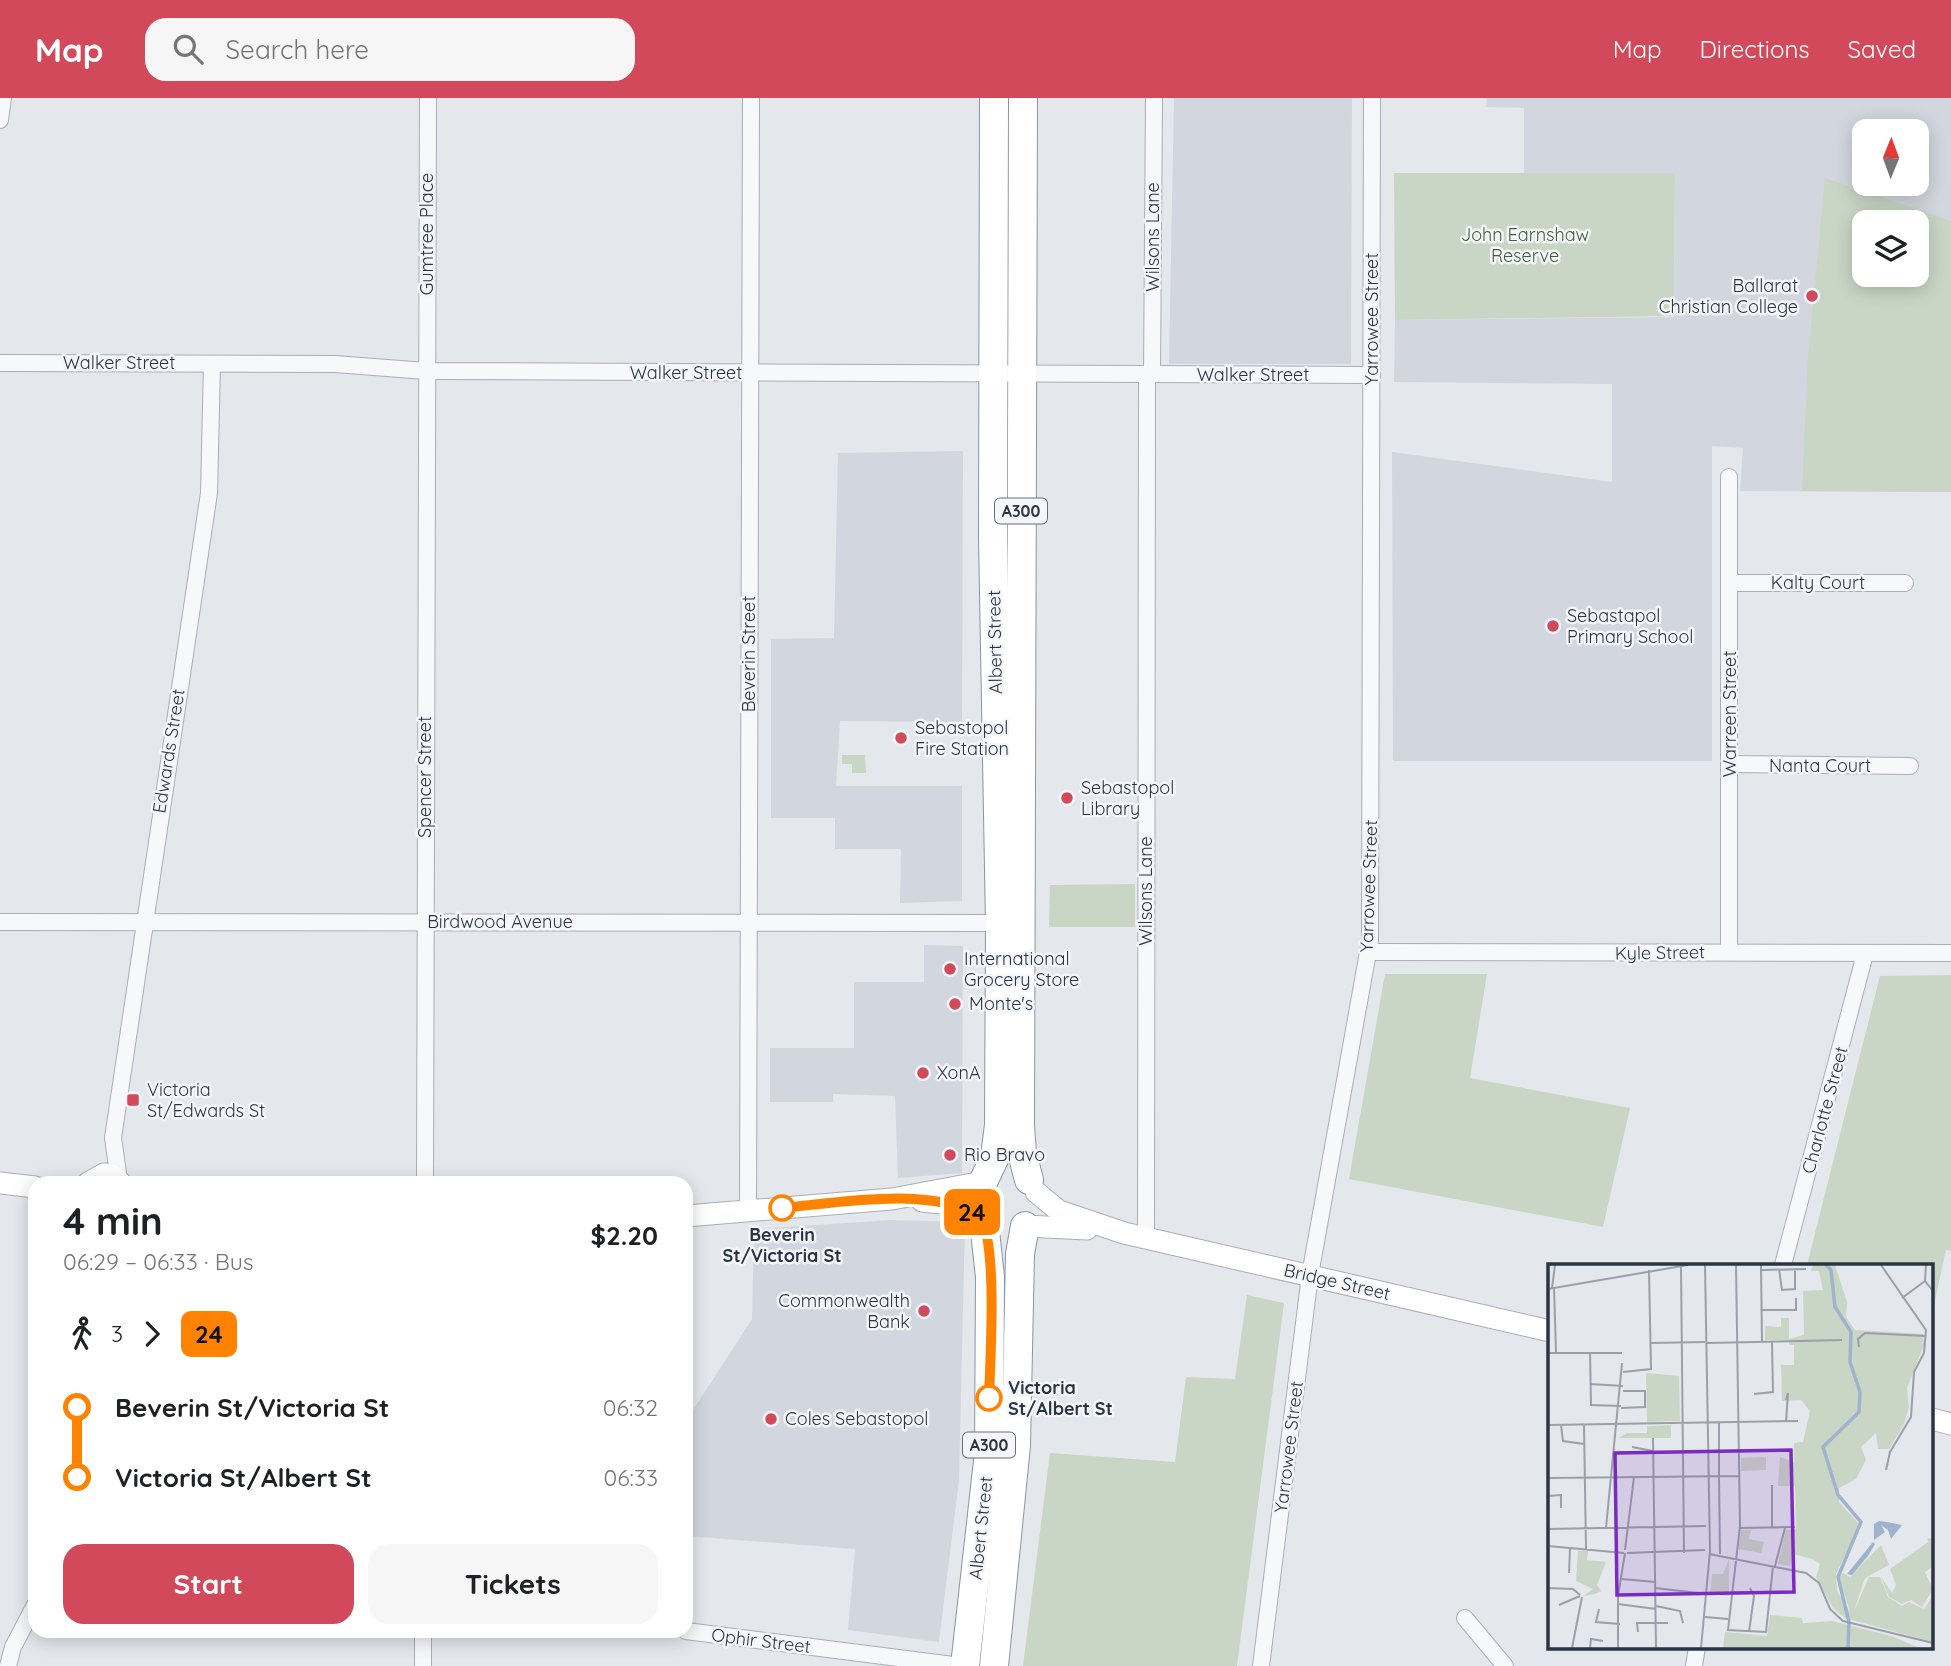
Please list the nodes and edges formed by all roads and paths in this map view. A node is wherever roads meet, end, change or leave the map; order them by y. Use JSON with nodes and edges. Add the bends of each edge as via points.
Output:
{"nodes":[{"id":1,"x":3,"y":98,"type":"edge"},
{"id":2,"x":428,"y":98,"type":"edge"},
{"id":3,"x":751,"y":98,"type":"edge"},
{"id":4,"x":994,"y":98,"type":"edge"},
{"id":5,"x":1023,"y":98,"type":"edge"},
{"id":6,"x":1154,"y":98,"type":"edge"},
{"id":7,"x":1372,"y":98,"type":"edge"},
{"id":8,"x":0,"y":120,"type":"edge"},
{"id":9,"x":0,"y":363,"type":"edge"},
{"id":10,"x":212,"y":364,"type":"junction"},
{"id":11,"x":426,"y":371,"type":"junction"},
{"id":12,"x":751,"y":373,"type":"junction"},
{"id":13,"x":992,"y":374,"type":"junction"},
{"id":14,"x":1022,"y":375,"type":"junction"},
{"id":15,"x":1150,"y":375,"type":"junction"},
{"id":16,"x":1372,"y":375,"type":"junction"},
{"id":17,"x":1730,"y":477,"type":"dead end"},
{"id":18,"x":1730,"y":583,"type":"junction"},
{"id":19,"x":1905,"y":583,"type":"dead end"},
{"id":20,"x":1730,"y":764,"type":"junction"},
{"id":21,"x":1910,"y":766,"type":"dead end"},
{"id":22,"x":143,"y":920,"type":"junction"},
{"id":23,"x":0,"y":922,"type":"edge"},
{"id":24,"x":424,"y":922,"type":"junction"},
{"id":25,"x":1000,"y":923,"type":"junction"},
{"id":26,"x":749,"y":924,"type":"junction"},
{"id":27,"x":1369,"y":952,"type":"junction"},
{"id":28,"x":1729,"y":952,"type":"junction"},
{"id":29,"x":1951,"y":953,"type":"edge"},
{"id":30,"x":1865,"y":954,"type":"junction"},
{"id":31,"x":113,"y":1138,"type":"junction"},
{"id":32,"x":94,"y":1176,"type":"edge"},
{"id":33,"x":120,"y":1176,"type":"edge"},
{"id":34,"x":425,"y":1176,"type":"edge"},
{"id":35,"x":983,"y":1182,"type":"junction"},
{"id":36,"x":0,"y":1183,"type":"edge"},
{"id":37,"x":28,"y":1186,"type":"edge"},
{"id":38,"x":1032,"y":1186,"type":"junction"},
{"id":39,"x":892,"y":1199,"type":"junction"},
{"id":40,"x":748,"y":1211,"type":"junction"},
{"id":41,"x":693,"y":1215,"type":"edge"},
{"id":42,"x":982,"y":1220,"type":"junction"},
{"id":43,"x":1025,"y":1227,"type":"junction"},
{"id":44,"x":1124,"y":1233,"type":"junction"},
{"id":45,"x":1146,"y":1238,"type":"junction"},
{"id":46,"x":1783,"y":1264,"type":"edge"},
{"id":47,"x":1310,"y":1275,"type":"junction"},
{"id":48,"x":1548,"y":1331,"type":"edge"},
{"id":49,"x":1934,"y":1420,"type":"edge"},
{"id":50,"x":1951,"y":1424,"type":"edge"},
{"id":51,"x":28,"y":1618,"type":"edge"},
{"id":52,"x":1465,"y":1618,"type":"dead end"},
{"id":53,"x":693,"y":1632,"type":"edge"},
{"id":54,"x":423,"y":1638,"type":"edge"},
{"id":55,"x":1697,"y":1648,"type":"edge"},
{"id":56,"x":8,"y":1666,"type":"edge"},
{"id":57,"x":422,"y":1666,"type":"edge"},
{"id":58,"x":963,"y":1666,"type":"edge"},
{"id":59,"x":993,"y":1666,"type":"edge"},
{"id":60,"x":1261,"y":1666,"type":"edge"},
{"id":61,"x":1504,"y":1666,"type":"edge"},
{"id":62,"x":1694,"y":1666,"type":"edge"}],
"edges":[{"from":1,"to":8,"type":"street"},
{"from":2,"to":11,"type":"street","name":"Gumtree Place"},
{"from":3,"to":12,"type":"street","name":"Beverin Street"},
{"from":4,"to":13,"type":"highway","name":"Albert Street","number":"A300"},
{"from":5,"to":14,"type":"highway","name":"Albert Street","number":"A300"},
{"from":6,"to":15,"type":"street","name":"Wilsons Lane"},
{"from":7,"to":16,"type":"street","name":"Yarrowee Street"},
{"from":9,"to":10,"type":"street","name":"Walker Street"},
{"from":10,"to":11,"type":"street","name":"Walker Street"},
{"from":10,"to":22,"type":"street","name":"Edwards Street","via":[[209,493]]},
{"from":11,"to":12,"type":"street","name":"Walker Street"},
{"from":11,"to":24,"type":"street","name":"Spencer Street"},
{"from":12,"to":13,"type":"street","name":"Walker Street"},
{"from":12,"to":26,"type":"street","name":"Beverin Street"},
{"from":13,"to":14,"type":"street","name":"Walker Street"},
{"from":13,"to":25,"type":"highway","name":"Albert Street","number":"A300"},
{"from":14,"to":15,"type":"street","name":"Walker Street"},
{"from":14,"to":38,"type":"highway","name":"Albert Street","number":"A300","via":[[1020,1126],[1021,1153]]},
{"from":15,"to":16,"type":"street","name":"Walker Street"},
{"from":15,"to":45,"type":"street","name":"Wilsons Lane"},
{"from":16,"to":27,"type":"street","name":"Yarrowee Street"},
{"from":17,"to":18,"type":"street","name":"Warreen Street"},
{"from":18,"to":19,"type":"street","name":"Kalty Court"},
{"from":18,"to":20,"type":"street","name":"Warreen Street"},
{"from":20,"to":21,"type":"street","name":"Nanta Court"},
{"from":20,"to":28,"type":"street","name":"Warreen Street"},
{"from":22,"to":23,"type":"street","name":"Birdwood Avenue"},
{"from":22,"to":24,"type":"street","name":"Birdwood Avenue"},
{"from":22,"to":31,"type":"street","name":"Edwards Street"},
{"from":24,"to":26,"type":"street","name":"Birdwood Avenue"},
{"from":24,"to":34,"type":"street","name":"Spencer Street"},
{"from":25,"to":26,"type":"street","name":"Birdwood Avenue"},
{"from":25,"to":35,"type":"highway","name":"Albert Street","number":"A300","via":[[999,1136]]},
{"from":26,"to":40,"type":"street","name":"Beverin Street"},
{"from":27,"to":28,"type":"street","name":"Kyle Street"},
{"from":27,"to":47,"type":"street","name":"Yarrowee Street"},
{"from":28,"to":30,"type":"street","name":"Kyle Street"},
{"from":29,"to":30,"type":"street","name":"Kyle Street"},
{"from":30,"to":46,"type":"street","name":"Charlotte Street"},
{"from":31,"to":32,"type":"street","name":"Edwards Street"},
{"from":31,"to":33,"type":"street","name":"Edwards Street"},
{"from":35,"to":38,"type":"highway","via":[[1005,1171],[1018,1173]]},
{"from":35,"to":39,"type":"main road"},
{"from":35,"to":42,"type":"highway","via":[[976,1203]]},
{"from":36,"to":37,"type":"main road"},
{"from":38,"to":43,"type":"highway","via":[[1037,1207]]},
{"from":38,"to":44,"type":"main road","via":[[1059,1210]]},
{"from":39,"to":40,"type":"main road"},
{"from":39,"to":42,"type":"main road","via":[[956,1205]]},
{"from":40,"to":41,"type":"main road"},
{"from":42,"to":43,"type":"highway","via":[[1007,1233]]},
{"from":42,"to":58,"type":"highway","name":"Albert Street","number":"A300","via":[[990,1290],[989,1452]]},
{"from":43,"to":44,"type":"main road"},
{"from":43,"to":59,"type":"highway","name":"Albert Street","number":"A300","via":[[1020,1254],[1016,1445]]},
{"from":44,"to":45,"type":"main road","name":"Bridge Street"},
{"from":45,"to":47,"type":"main road","name":"Bridge Street"},
{"from":47,"to":48,"type":"main road","name":"Bridge Street"},
{"from":47,"to":60,"type":"street","name":"Yarrowee Street"},
{"from":49,"to":50,"type":"main road"},
{"from":51,"to":56,"type":"street"},
{"from":52,"to":61,"type":"street"},
{"from":53,"to":58,"type":"street","name":"Ophir Street"},
{"from":54,"to":57,"type":"street"},
{"from":55,"to":62,"type":"street"}]}
